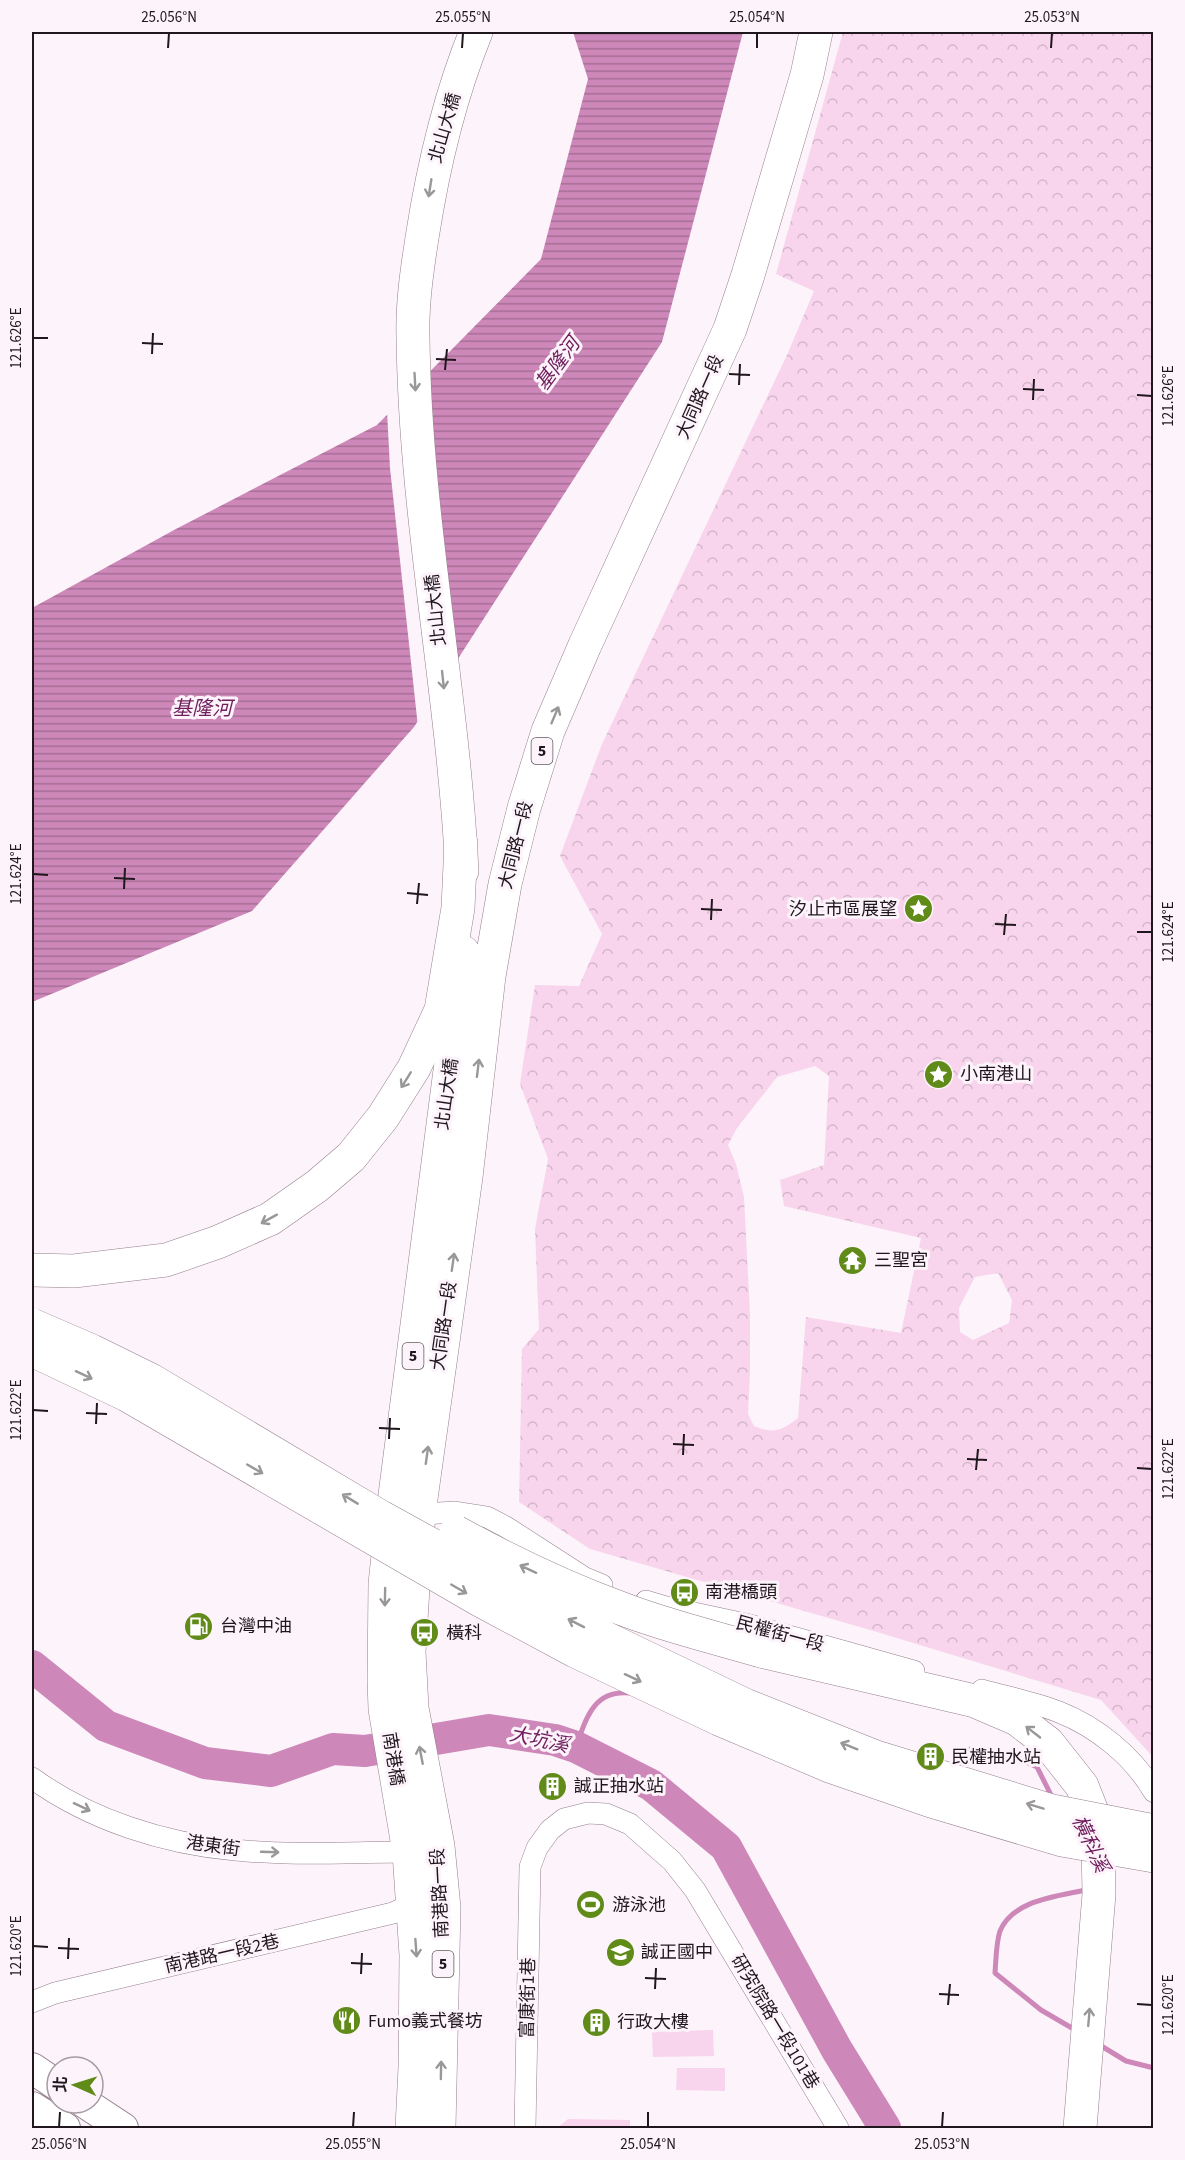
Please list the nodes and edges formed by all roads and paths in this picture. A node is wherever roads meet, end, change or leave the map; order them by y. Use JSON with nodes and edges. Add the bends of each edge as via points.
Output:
{"nodes":[{"id":1,"x":476,"y":32,"type":"edge"},
{"id":2,"x":816,"y":32,"type":"edge"},
{"id":3,"x":461,"y":843,"type":"junction"},
{"id":4,"x":434,"y":1195,"type":"joint"},
{"id":5,"x":32,"y":1270,"type":"edge"},
{"id":6,"x":32,"y":1324,"type":"edge"},
{"id":7,"x":32,"y":1350,"type":"edge"},
{"id":8,"x":405,"y":1515,"type":"junction"},
{"id":9,"x":399,"y":1710,"type":"joint"},
{"id":10,"x":32,"y":1778,"type":"edge"},
{"id":11,"x":1154,"y":1792,"type":"edge"},
{"id":12,"x":416,"y":1804,"type":"junction"},
{"id":13,"x":1154,"y":1831,"type":"edge"},
{"id":14,"x":409,"y":1852,"type":"junction"},
{"id":15,"x":1154,"y":1856,"type":"edge"},
{"id":16,"x":530,"y":1867,"type":"joint"},
{"id":17,"x":412,"y":1904,"type":"junction"},
{"id":18,"x":32,"y":2002,"type":"edge"},
{"id":19,"x":32,"y":2068,"type":"edge"},
{"id":20,"x":45,"y":2077,"type":"edge"},
{"id":21,"x":32,"y":2108,"type":"edge"},
{"id":22,"x":103,"y":2115,"type":"edge"},
{"id":23,"x":64,"y":2128,"type":"edge"},
{"id":24,"x":123,"y":2128,"type":"edge"},
{"id":25,"x":412,"y":2128,"type":"edge"},
{"id":26,"x":439,"y":2128,"type":"edge"},
{"id":27,"x":525,"y":2128,"type":"edge"},
{"id":28,"x":838,"y":2128,"type":"edge"},
{"id":29,"x":1080,"y":2128,"type":"edge"}],
"edges":[{"from":1,"to":3,"type":"main road","name":"北山大橋","number":"5","one_way":true,"via":[[431,178],[412,335],[417,448]]},
{"from":8,"to":2,"type":"main road","name":"大同路一段","number":"5","one_way":true,"via":[[466,1177],[489,976],[505,884],[524,808],[548,731],[571,677],[730,328],[807,75]]},
{"from":3,"to":4,"type":"main road","name":"北山大橋","number":"5","via":[[465,923],[459,1002]]},
{"from":3,"to":5,"type":"main road","one_way":true,"via":[[458,908],[441,1010],[414,1068],[383,1117],[351,1157],[270,1219],[218,1242],[166,1260],[74,1271]]},
{"from":4,"to":8,"type":"main road","name":"大同路一段","number":"5"},
{"from":13,"to":6,"type":"main road","one_way":true,"bridge":true,"via":[[1041,1808],[876,1757],[746,1705],[574,1623],[381,1517],[151,1380]]},
{"from":29,"to":6,"type":"main road","one_way":true,"bridge":true,"via":[[1099,1894],[1098,1843],[1093,1814],[1082,1786],[1047,1743],[1017,1719],[975,1701],[761,1651],[681,1628],[564,1586],[493,1552],[134,1355]]},
{"from":7,"to":15,"type":"main road","one_way":true,"bridge":true,"via":[[127,1395],[487,1605],[719,1719],[832,1767],[931,1801],[1062,1840]]},
{"from":8,"to":9,"type":"main road","name":"大同路一段","number":"5","via":[[385,1584],[384,1681]]},
{"from":8,"to":11,"type":"street","name":"民權街一段","via":[[455,1512],[487,1517],[585,1578],[616,1591],[666,1607],[750,1624],[1058,1712],[1088,1726],[1116,1746]]},
{"from":9,"to":12,"type":"main road","name":"南港橋","number":"5"},
{"from":10,"to":14,"type":"street","name":"港東街","one_way":true,"via":[[74,1804],[116,1822],[190,1844],[290,1852]]},
{"from":12,"to":14,"type":"main road","name":"南港路一段","number":"5"},
{"from":26,"to":12,"type":"main road","name":"南港路一段","number":"5","one_way":true,"via":[[444,1908],[440,1857]]},
{"from":14,"to":17,"type":"main road","name":"南港路一段","number":"5"},
{"from":16,"to":27,"type":"street","name":"富康街1巷"},
{"from":16,"to":28,"type":"street","name":"研究院路一段101巷","via":[[537,1848],[564,1819],[588,1813],[606,1814],[630,1824],[672,1861],[695,1890]]},
{"from":17,"to":18,"type":"street","name":"南港路一段2巷","via":[[393,1913]]},
{"from":17,"to":25,"type":"main road","name":"南港路一段","number":"5","one_way":true,"via":[[417,1955]]},
{"from":19,"to":20,"type":"street"},
{"from":21,"to":23,"type":"street"},
{"from":22,"to":24,"type":"street"}]}
